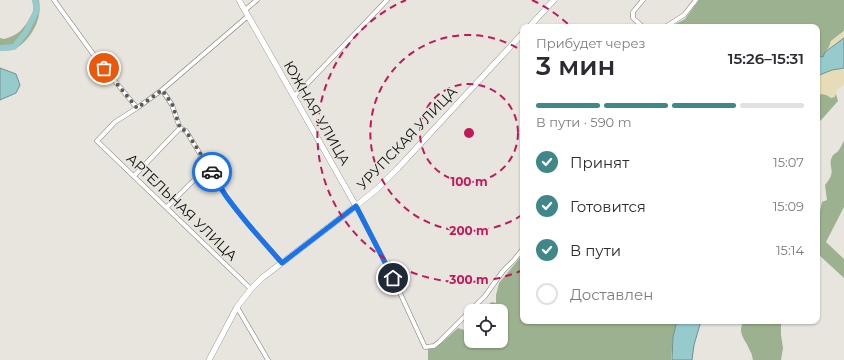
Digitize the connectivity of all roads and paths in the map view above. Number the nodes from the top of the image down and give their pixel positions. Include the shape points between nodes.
1 (54, 0) edge
2 (239, 0) edge
3 (257, 0) edge
4 (387, 0) edge
5 (554, 0) edge
6 (643, 0) edge
7 (696, 0) edge
8 (245, 10) junction
9 (248, 16) junction
10 (532, 24) edge
11 (640, 24) edge
12 (670, 24) edge
13 (520, 36) edge
14 (162, 90) junction
15 (294, 96) junction
16 (137, 108) junction
17 (180, 128) junction
18 (208, 166) junction
19 (134, 176) junction
20 (356, 206) junction
21 (167, 207) junction
22 (520, 253) edge
23 (282, 263) junction
24 (251, 289) junction
25 (237, 307) junction
26 (209, 360) edge
27 (268, 360) edge

1 - 16 street via 96,58
2 - 8 street, ЮЖНАЯ УЛИЦА
3 - 8 street
4 - 15 street
5 - 10 street
6 - 11 street via 633,12 633,18
7 - 12 street via 684,15
8 - 9 street, ЮЖНАЯ УЛИЦА
9 - 14 street
9 - 15 street, ЮЖНАЯ УЛИЦА
13 - 20 street, УРУПСКАЯ УЛИЦА via 398,168
14 - 16 street
14 - 17 street via 172,104
15 - 20 street, ЮЖНАЯ УЛИЦА
16 - 19 street, АРТЕЛЬНАЯ УЛИЦА via 115,122 97,141
17 - 18 street via 186,131
17 - 19 street
18 - 21 street
18 - 23 street via 226,196
19 - 21 street, АРТЕЛЬНАЯ УЛИЦА
20 - 22 street, ЮЖНАЯ УЛИЦА via 425,347 434,346 485,296
20 - 23 street, УРУПСКАЯ УЛИЦА
21 - 24 street, АРТЕЛЬНАЯ УЛИЦА
23 - 24 street, УРУПСКАЯ УЛИЦА
24 - 25 street, УРУПСКАЯ УЛИЦА
25 - 26 street, УРУПСКАЯ УЛИЦА
25 - 27 street

